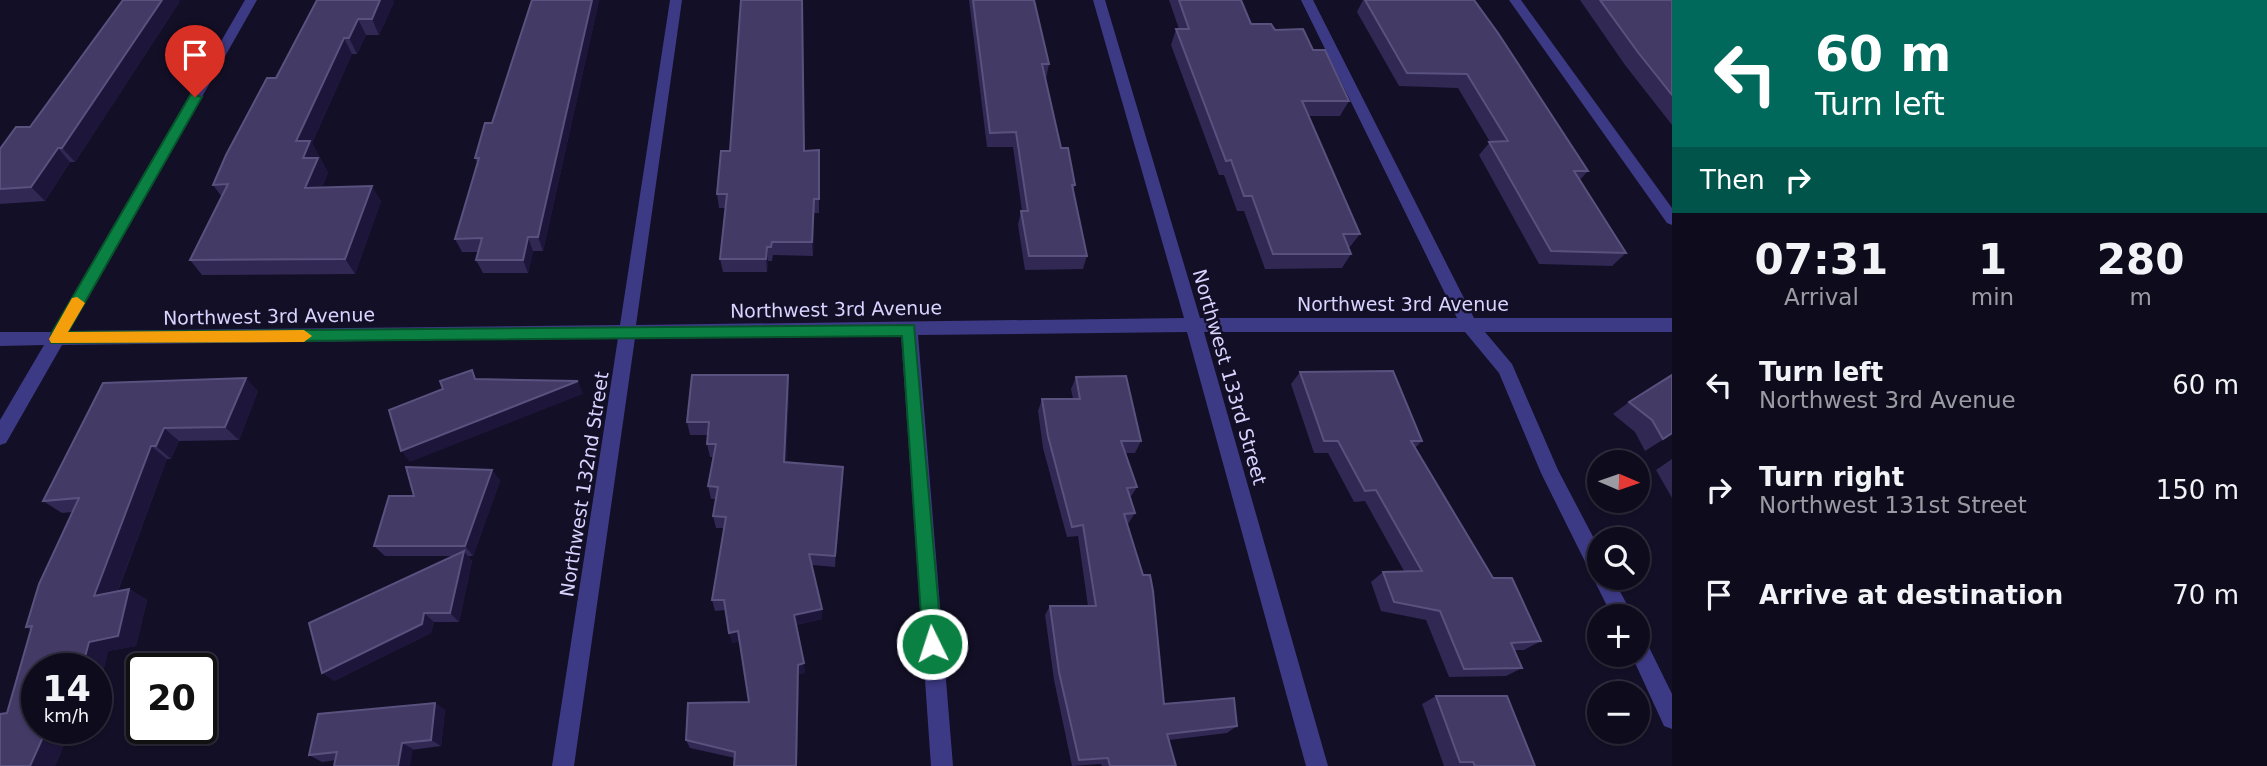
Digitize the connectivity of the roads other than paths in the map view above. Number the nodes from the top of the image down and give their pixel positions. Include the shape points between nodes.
1 (251, 0) edge
2 (676, 0) edge
3 (1099, 0) edge
4 (1307, 0) edge
5 (1515, 0) edge
6 (1672, 219) edge
7 (1194, 325) junction
8 (1469, 325) junction
9 (1672, 325) edge
10 (909, 329) junction
11 (628, 333) junction
12 (0, 339) edge
13 (57, 339) junction
14 (0, 437) edge
15 (1587, 546) edge
16 (1648, 667) edge
17 (1672, 718) edge
18 (563, 766) edge
19 (942, 766) edge
20 (1317, 766) edge

1 - 13 street
2 - 11 street, Northwest 132nd Street
3 - 7 street, Northwest 133rd Street
4 - 8 street
5 - 6 street
7 - 8 street, Northwest 3rd Avenue
7 - 10 street, Northwest 3rd Avenue
7 - 20 street, Northwest 133rd Street
8 - 9 street, Northwest 3rd Avenue
8 - 15 street via 1506,369 1549,473
10 - 11 street, Northwest 3rd Avenue
10 - 19 street
11 - 13 street, Northwest 3rd Avenue
11 - 18 street, Northwest 132nd Street
12 - 13 street, Northwest 3rd Avenue
13 - 14 street
16 - 17 street

